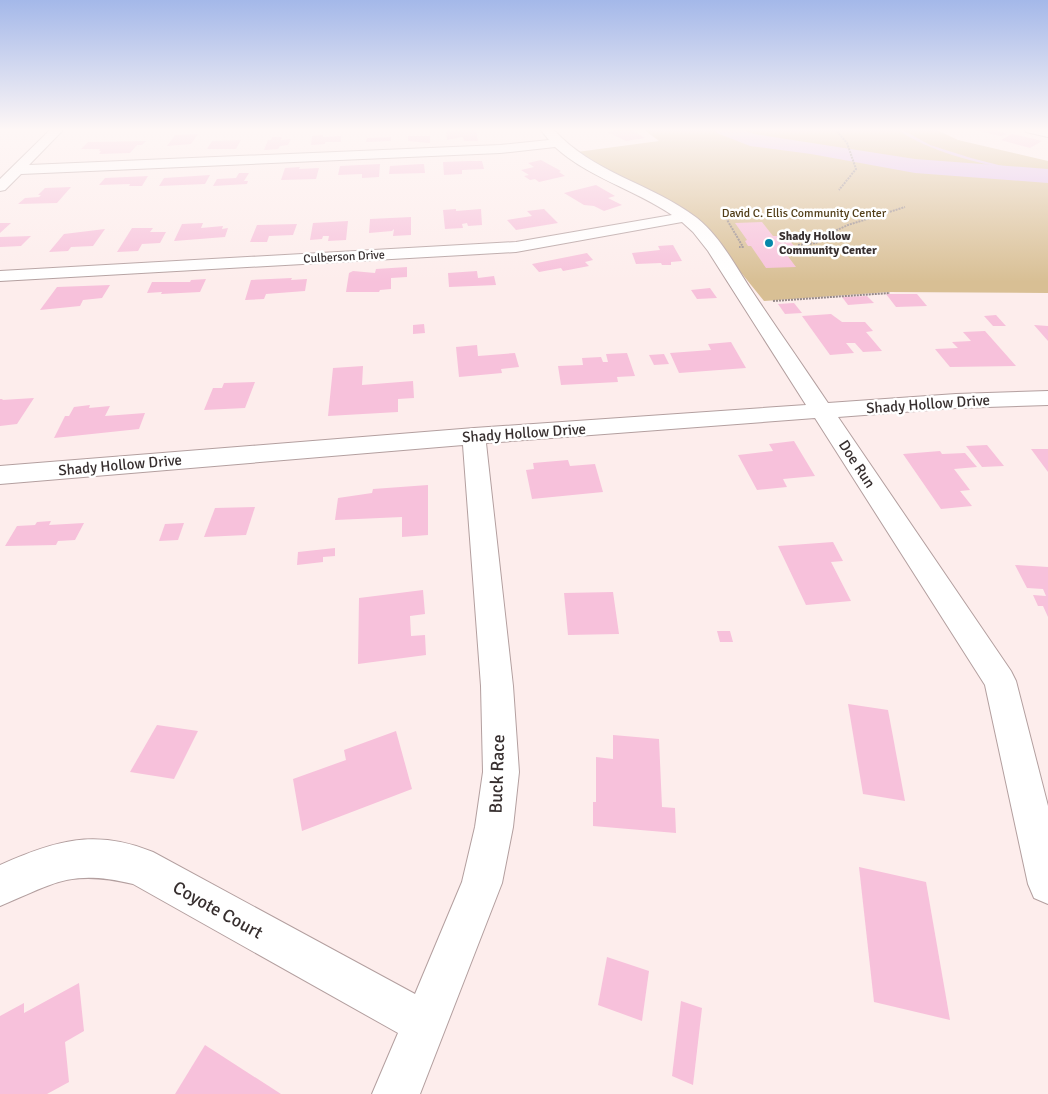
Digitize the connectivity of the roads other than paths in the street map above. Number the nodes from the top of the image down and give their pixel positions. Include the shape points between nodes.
1 (617, 180) edge
2 (685, 217) junction
3 (0, 276) edge
4 (1048, 398) edge
5 (821, 411) junction
6 (474, 436) junction
7 (0, 475) edge
8 (1048, 884) edge
9 (0, 886) edge
10 (426, 1024) junction
11 (396, 1094) edge

1 - 2 street, Doe Run
2 - 3 street, Culberson Drive via 516,247
2 - 5 street, Doe Run via 698,227
4 - 5 street, Shady Hollow Drive
5 - 6 street, Shady Hollow Drive
5 - 8 street, Doe Run via 1000,681
6 - 7 street, Shady Hollow Drive
6 - 10 street, Buck Race via 497,686 501,772 482,883
9 - 10 street, Coyote Court via 40,867 73,858 107,858 139,866
10 - 11 street, Buck Race

